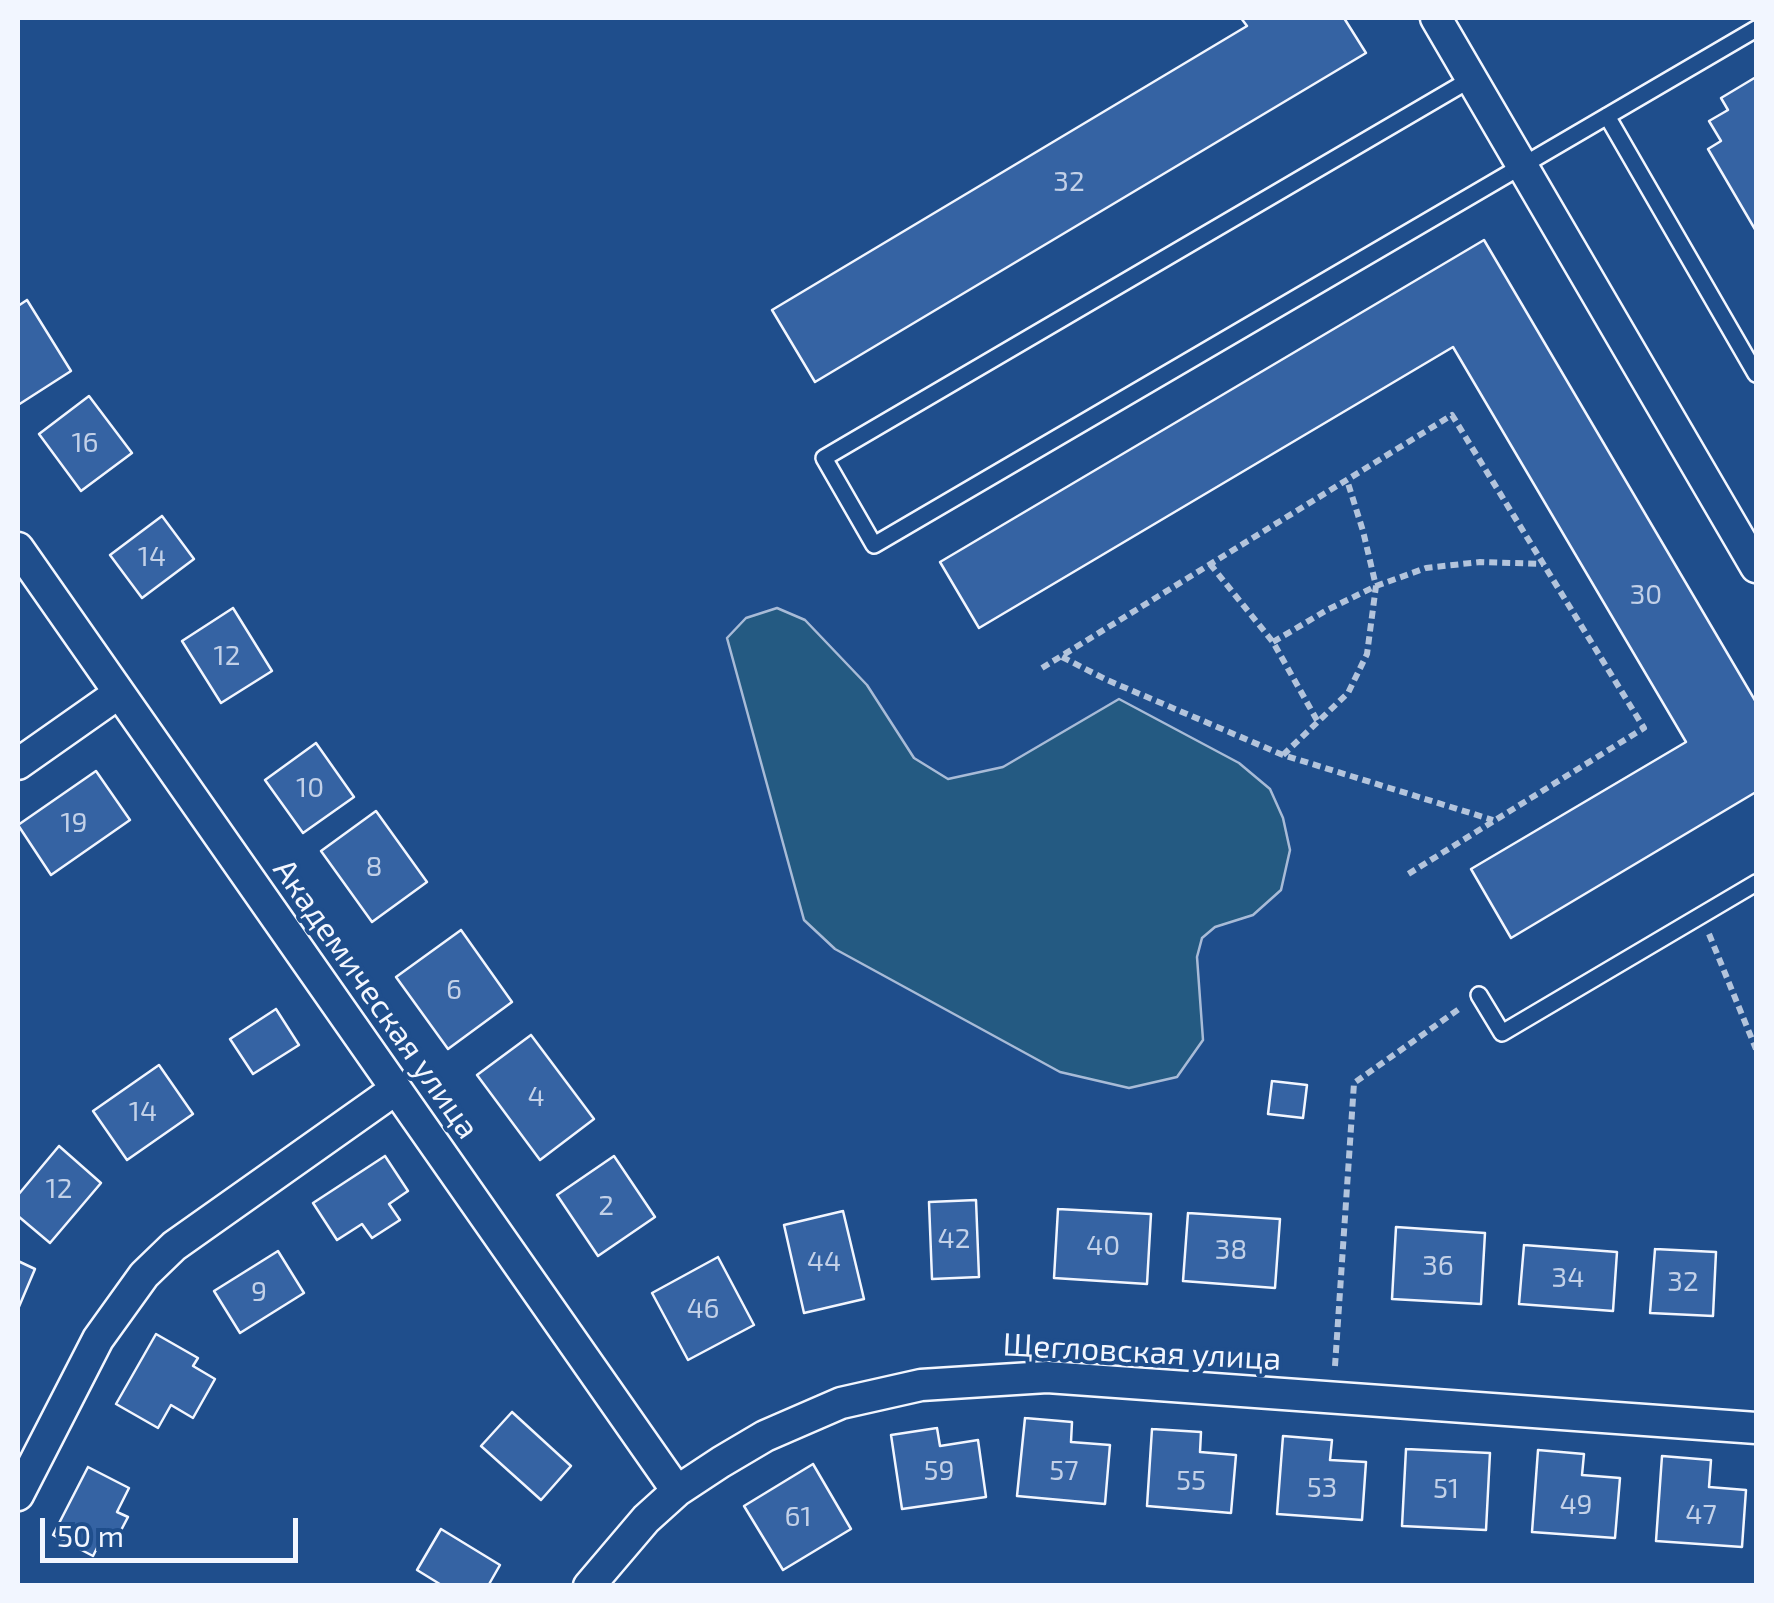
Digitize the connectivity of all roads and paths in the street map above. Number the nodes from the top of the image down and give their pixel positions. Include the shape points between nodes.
1 (1436, 18) edge
2 (1756, 29) edge
3 (1471, 79) junction
4 (1607, 116) junction
5 (1521, 166) junction
6 (1756, 374) edge
7 (1346, 480) junction
8 (18, 548) edge
9 (1210, 564) junction
10 (1543, 564) junction
11 (1756, 567) edge
12 (1376, 586) junction
13 (1273, 642) junction
14 (1061, 656) junction
15 (1042, 668) dead end
16 (120, 693) junction
17 (1318, 722) junction
18 (1283, 755) junction
19 (18, 764) edge
20 (1495, 820) junction
21 (1404, 876) dead end
22 (1756, 883) edge
23 (1701, 916) junction
24 (1479, 995) joint
25 (1756, 1048) edge
26 (396, 1089) junction
27 (1332, 1397) junction
28 (1756, 1428) edge
29 (677, 1491) junction
30 (18, 1495) edge
31 (588, 1586) edge

1 - 3 street
2 - 4 lane
3 - 5 street
3 - 5 lane via 824,458 874,545
4 - 5 lane
4 - 6 lane
5 - 11 street
7 - 9 path
7 - 10 path via 1452,415
7 - 12 path
8 - 16 street, Академическая улица
9 - 13 path
9 - 14 path
10 - 12 path via 1426,568
10 - 20 path via 1644,728
12 - 13 path
12 - 17 path via 1367,654 1348,692
13 - 17 path
14 - 15 path
14 - 18 path
16 - 19 street
16 - 26 street, Академическая улица
17 - 18 path
18 - 20 path
20 - 21 path
22 - 23 lane
23 - 24 lane via 1502,1033
23 - 25 path
24 - 27 path via 1354,1083
26 - 29 street, Академическая улица
26 - 30 street via 174,1246 144,1275 98,1339
27 - 28 street, Щегловская улица
27 - 29 street, Щегловская улица via 1047,1377 921,1385 841,1402 803,1418
29 - 31 street, Щегловская улица

